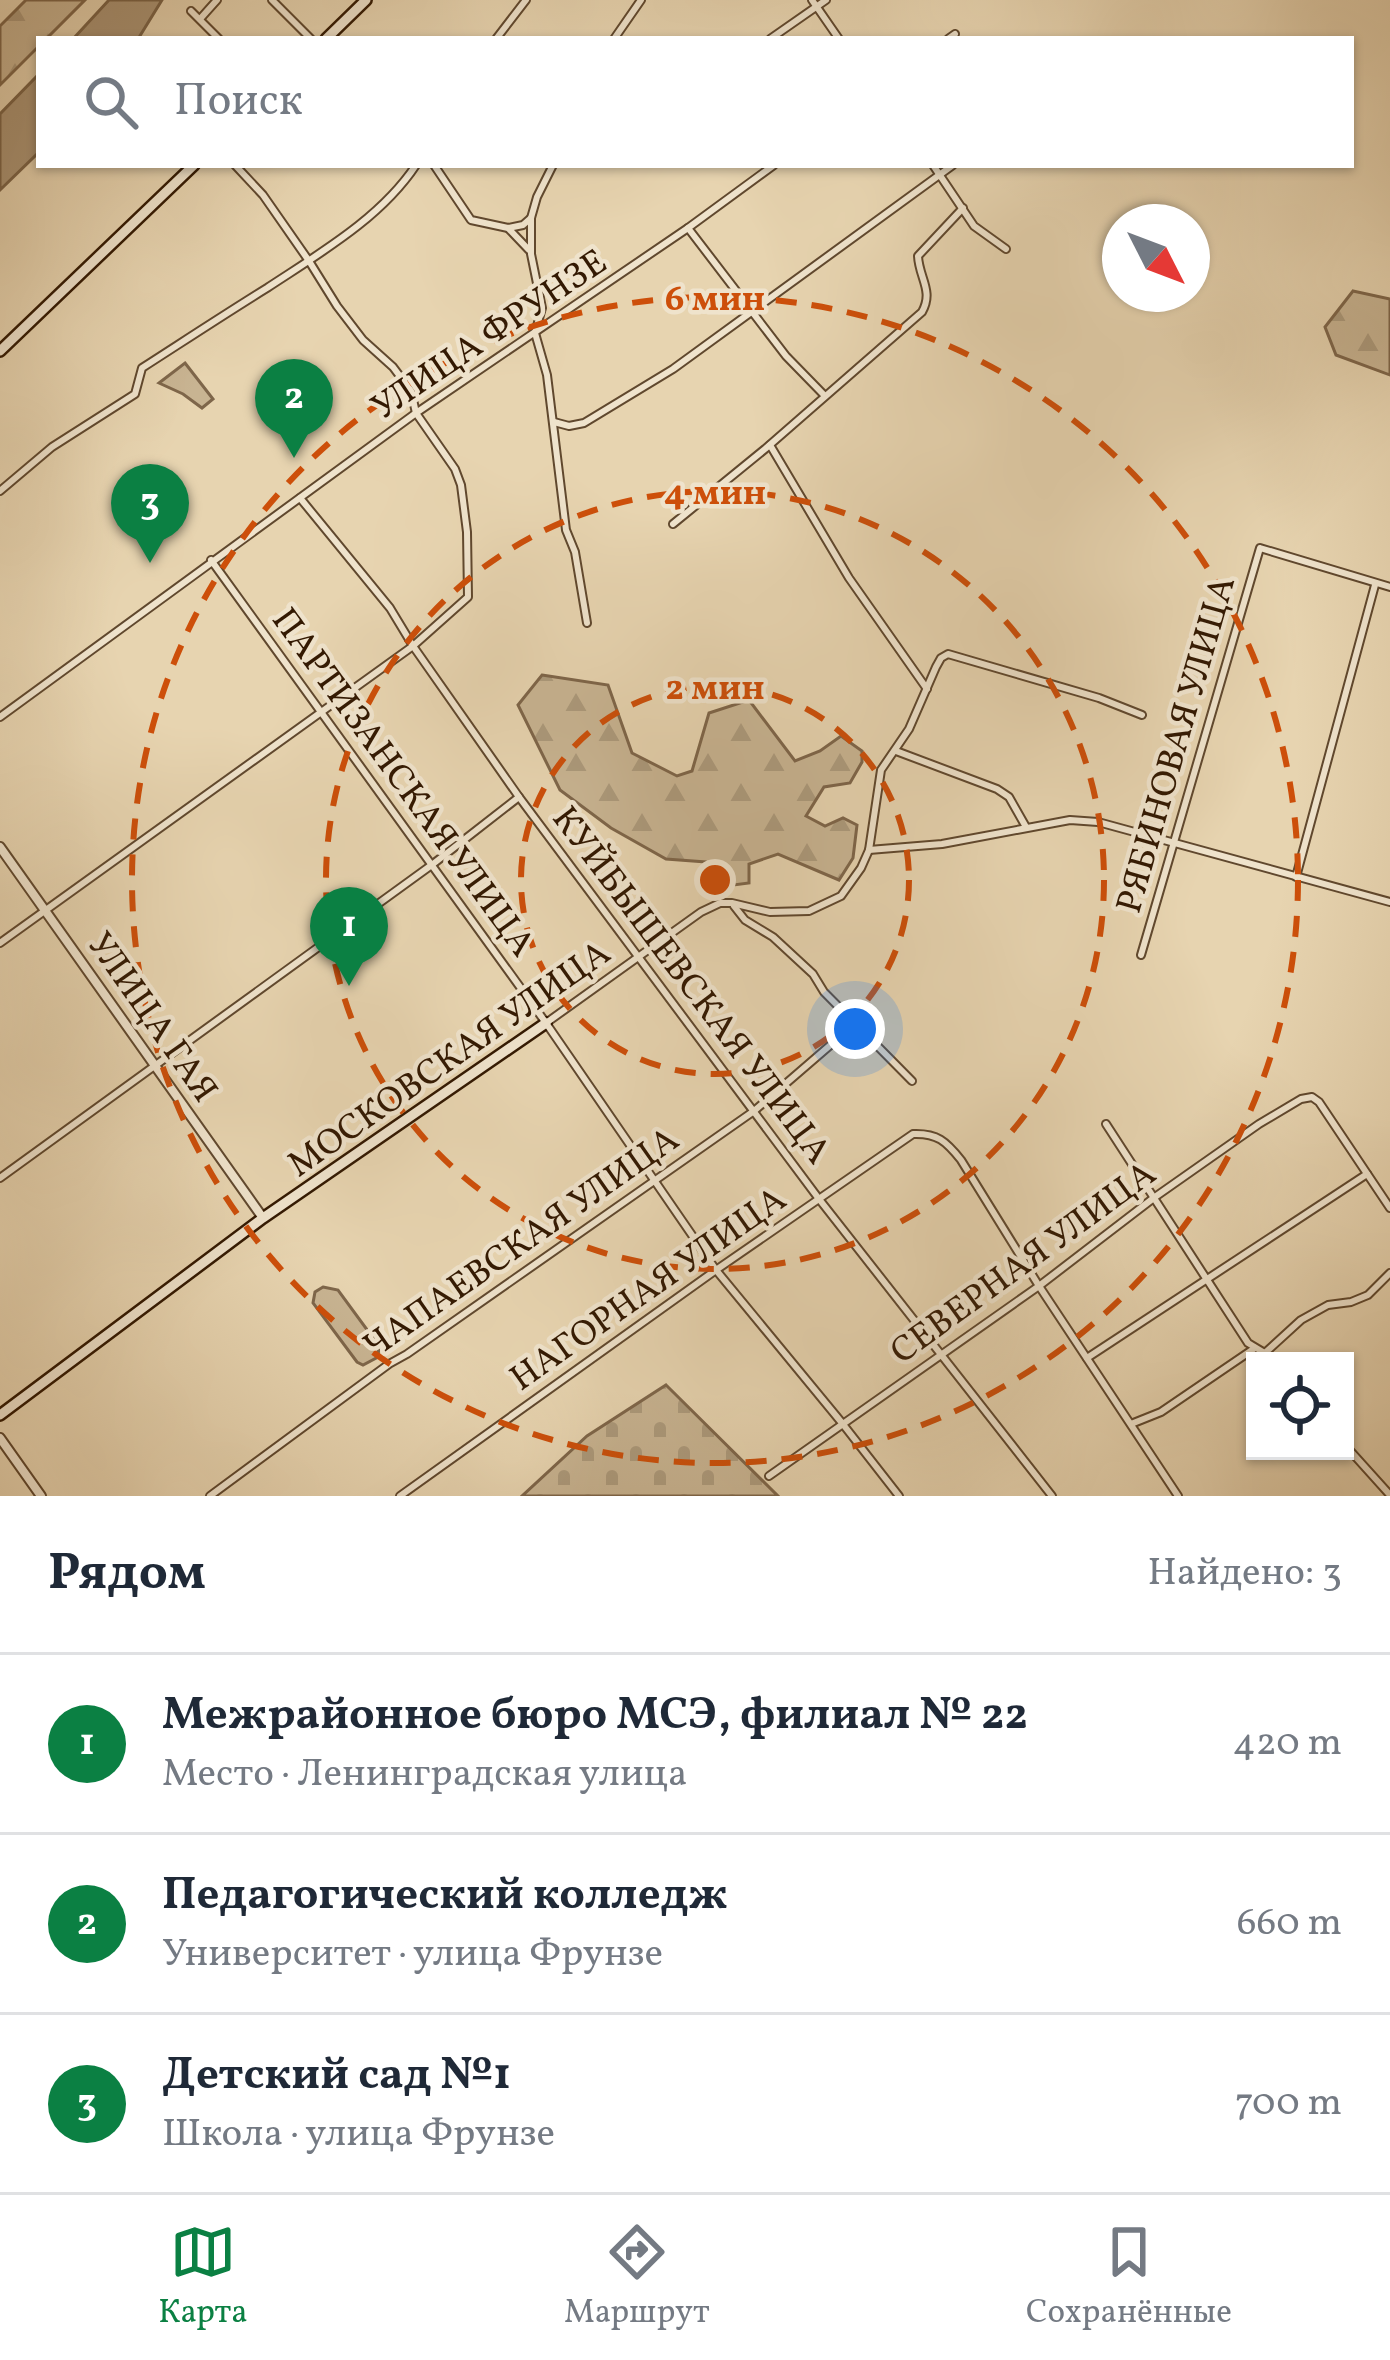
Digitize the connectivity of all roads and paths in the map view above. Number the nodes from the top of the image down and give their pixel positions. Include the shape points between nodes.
1 (217, 0) edge
2 (272, 0) edge
3 (366, 0) edge
4 (526, 0) edge
5 (641, 0) edge
6 (826, 0) edge
7 (814, 3) edge
8 (191, 11) dead end
9 (200, 20) junction
10 (216, 36) edge
11 (308, 36) edge
12 (330, 36) edge
13 (498, 36) edge
14 (616, 36) edge
15 (774, 36) edge
16 (837, 36) edge
17 (191, 168) edge
18 (238, 168) edge
19 (414, 168) edge
20 (436, 168) edge
21 (552, 168) edge
22 (771, 168) edge
23 (935, 168) edge
24 (949, 168) edge
25 (940, 174) junction
26 (963, 208) junction
27 (531, 218) junction
28 (508, 228) junction
29 (688, 228) junction
30 (1006, 249) dead end
31 (531, 254) junction
32 (309, 260) junction
33 (750, 312) junction
34 (535, 333) junction
35 (0, 351) edge
36 (825, 396) junction
37 (416, 413) junction
38 (554, 422) junction
39 (770, 445) junction
40 (0, 491) edge
41 (300, 498) junction
42 (674, 524) dead end
43 (212, 560) junction
44 (1375, 584) junction
45 (1390, 586) edge
46 (587, 623) dead end
47 (413, 646) junction
48 (928, 690) junction
49 (321, 711) junction
50 (1142, 715) dead end
51 (0, 716) edge
52 (896, 751) junction
53 (519, 796) junction
54 (1025, 827) junction
55 (1174, 843) junction
56 (0, 847) edge
57 (869, 850) junction
58 (434, 864) junction
59 (1296, 877) junction
60 (1390, 902) edge
61 (732, 903) junction
62 (46, 909) junction
63 (0, 943) edge
64 (1141, 955) dead end
65 (640, 958) junction
66 (546, 1022) junction
67 (856, 1023) junction
68 (155, 1064) junction
69 (912, 1081) dead end
70 (754, 1111) junction
71 (1106, 1124) dead end
72 (1367, 1174) junction
73 (0, 1178) edge
74 (654, 1181) junction
75 (1155, 1197) junction
76 (819, 1198) junction
77 (1390, 1208) edge
78 (263, 1218) junction
79 (716, 1270) junction
80 (1390, 1273) edge
81 (1208, 1279) junction
82 (1039, 1286) junction
83 (1255, 1348) junction
84 (1266, 1352) joint
85 (942, 1356) junction
86 (1087, 1358) junction
87 (0, 1415) edge
88 (842, 1423) junction
89 (1130, 1424) junction
90 (0, 1438) edge
91 (1354, 1455) edge
92 (769, 1477) dead end
93 (216, 1494) edge
94 (1390, 1495) edge
95 (41, 1496) edge
96 (400, 1496) edge
97 (898, 1496) edge
98 (1052, 1496) edge
99 (1178, 1496) edge

1 - 9 street
2 - 11 street
3 - 12 main road
4 - 13 street
5 - 14 street
6 - 7 street
7 - 15 street
7 - 16 street
8 - 9 street
9 - 10 street
17 - 35 main road
18 - 32 street
19 - 32 street via 372,214
20 - 28 street via 472,220
21 - 27 street
22 - 29 street, УЛИЦА ФРУНЗЕ
23 - 25 street
24 - 25 street
25 - 26 street
25 - 33 street
26 - 30 street
26 - 36 street via 919,256 928,290 922,312
27 - 28 street
27 - 31 street
28 - 31 street
29 - 33 street
29 - 34 street, УЛИЦА ФРУНЗЕ
31 - 34 street via 542,308
32 - 37 street via 363,340 411,391
32 - 40 street via 142,368 135,394
33 - 36 street
33 - 38 street via 584,423
34 - 37 street, УЛИЦА ФРУНЗЕ
34 - 38 street
36 - 39 street
37 - 41 street, УЛИЦА ФРУНЗЕ
37 - 47 street via 460,485 468,598
38 - 46 street
39 - 42 street
39 - 48 street
41 - 43 street, УЛИЦА ФРУНЗЕ
41 - 47 street, КУЙБЫШЕВСКАЯ УЛИЦА
43 - 49 street, ПАРТИЗАНСКАЯ УЛИЦА
43 - 51 street, УЛИЦА ФРУНЗЕ
44 - 45 street
44 - 55 street, РЯБИНОВАЯ УЛИЦА via 1260,548
44 - 59 street
47 - 49 street
47 - 53 street, КУЙБЫШЕВСКАЯ УЛИЦА
48 - 50 street via 948,654
48 - 52 street
49 - 58 street, ПАРТИЗАНСКАЯ УЛИЦА
49 - 62 street
52 - 54 street via 997,789
52 - 57 street via 881,770
53 - 58 street
53 - 65 street, КУЙБЫШЕВСКАЯ УЛИЦА
54 - 55 street via 1098,822
54 - 57 street
55 - 59 street
55 - 64 street, РЯБИНОВАЯ УЛИЦА
56 - 62 street, УЛИЦА ГАЯ
57 - 61 street via 841,896 809,910
58 - 66 street, ПАРТИЗАНСКАЯ УЛИЦА
58 - 68 street
59 - 60 street
61 - 65 street, МОСКОВСКАЯ УЛИЦА via 701,912
61 - 67 street
62 - 63 street
62 - 68 street, УЛИЦА ГАЯ
65 - 66 street, МОСКОВСКАЯ УЛИЦА
65 - 70 street, КУЙБЫШЕВСКАЯ УЛИЦА
66 - 74 street, ПАРТИЗАНСКАЯ УЛИЦА
66 - 78 main road, МОСКОВСКАЯ УЛИЦА
67 - 69 street
67 - 70 street, ЧАПАЕВСКАЯ УЛИЦА
68 - 73 street
68 - 78 street, УЛИЦА ГАЯ
70 - 74 street, ЧАПАЕВСКАЯ УЛИЦА
70 - 76 street, КУЙБЫШЕВСКАЯ УЛИЦА
71 - 75 street
72 - 75 street, СЕВЕРНАЯ УЛИЦА via 1312,1096
72 - 77 street
72 - 81 street
74 - 79 street, ПАРТИЗАНСКАЯ УЛИЦА
74 - 93 street, ЧАПАЕВСКАЯ УЛИЦА
75 - 81 street
75 - 82 street, СЕВЕРНАЯ УЛИЦА
76 - 79 street, НАГОРНАЯ УЛИЦА
76 - 82 street, НАГОРНАЯ УЛИЦА via 913,1134 931,1133 961,1160
76 - 85 street, КУЙБЫШЕВСКАЯ УЛИЦА
78 - 87 main road, МОСКОВСКАЯ УЛИЦА
79 - 88 street, ПАРТИЗАНСКАЯ УЛИЦА
79 - 96 street, НАГОРНАЯ УЛИЦА
80 - 84 street via 1368,1295 1301,1320
81 - 83 street
81 - 86 street
82 - 85 street, СЕВЕРНАЯ УЛИЦА
82 - 86 street
83 - 84 street
83 - 89 street
85 - 88 street, СЕВЕРНАЯ УЛИЦА
85 - 98 street, КУЙБЫШЕВСКАЯ УЛИЦА
86 - 89 street
88 - 92 street, СЕВЕРНАЯ УЛИЦА
88 - 97 street, ПАРТИЗАНСКАЯ УЛИЦА
89 - 99 street
90 - 95 street
91 - 94 street

